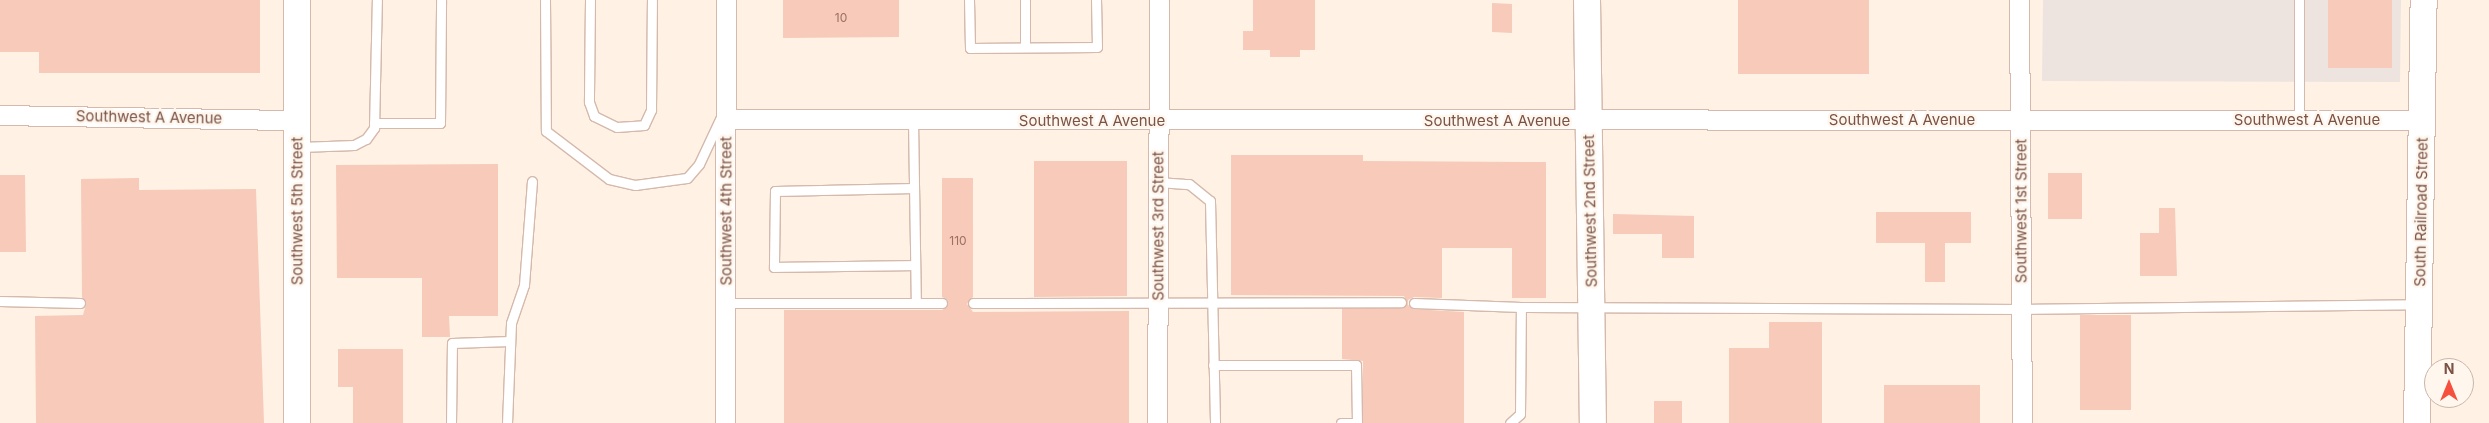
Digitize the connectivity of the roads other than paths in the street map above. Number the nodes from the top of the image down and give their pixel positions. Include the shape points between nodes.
1 (297, 0) edge
2 (377, 0) edge
3 (441, 0) edge
4 (545, 0) edge
5 (590, 0) edge
6 (652, 0) edge
7 (726, 0) edge
8 (969, 0) edge
9 (1026, 0) edge
10 (1096, 0) edge
11 (1159, 0) edge
12 (1587, 0) edge
13 (2019, 0) edge
14 (2299, 0) edge
15 (2424, 0) edge
16 (1025, 47) junction
17 (726, 113) junction
18 (0, 115) edge
19 (298, 120) junction
20 (913, 120) junction
21 (2020, 120) junction
22 (2299, 120) junction
23 (2422, 120) junction
24 (1158, 121) junction
25 (1588, 121) junction
26 (374, 123) junction
27 (298, 147) junction
28 (532, 181) dead end
29 (1158, 182) junction
30 (914, 188) junction
31 (915, 265) junction
32 (0, 301) edge
33 (1212, 302) junction
34 (1401, 302) dead end
35 (80, 303) dead end
36 (916, 303) junction
37 (942, 303) dead end
38 (1158, 303) junction
39 (1414, 303) dead end
40 (725, 304) junction
41 (973, 304) dead end
42 (2419, 304) junction
43 (1521, 307) junction
44 (1593, 307) junction
45 (2021, 309) junction
46 (510, 341) junction
47 (1213, 365) junction
48 (297, 423) edge
49 (451, 423) edge
50 (507, 423) edge
51 (725, 423) edge
52 (1157, 423) edge
53 (1215, 423) edge
54 (1341, 423) edge
55 (1357, 423) edge
56 (1510, 423) edge
57 (1593, 423) edge
58 (2022, 423) edge
59 (2417, 423) edge

1 - 19 street, Southwest 5th Street
2 - 26 lane
3 - 26 lane via 440,123
4 - 17 lane via 546,131 609,178 635,185 687,178 700,164
5 - 6 lane via 589,102 594,116 617,127 644,125 651,110
7 - 17 street, Southwest 4th Street
8 - 16 lane via 970,48
9 - 16 lane
10 - 16 lane via 1097,47
11 - 24 street, Southwest 3rd Street
12 - 25 street, Southwest 2nd Street
13 - 21 street, Southwest 1st Street
14 - 22 lane
15 - 23 street, South Railroad Street
17 - 20 street, Southwest A Avenue
17 - 40 street, Southwest 4th Street
18 - 19 street, Southwest A Avenue
19 - 27 street, Southwest 5th Street
20 - 24 street, Southwest A Avenue
20 - 30 lane
21 - 22 street, Southwest A Avenue
21 - 25 street, Southwest A Avenue
21 - 45 street, Southwest 1st Street
22 - 23 street, Southwest A Avenue
23 - 42 street, South Railroad Street
24 - 25 street, Southwest A Avenue
24 - 29 street, Southwest 3rd Street
25 - 44 street, Southwest 2nd Street
26 - 27 lane via 366,139 354,145
27 - 48 street, Southwest 5th Street
28 - 46 lane via 524,285 511,323
29 - 33 lane via 1190,184 1210,201
29 - 38 street, Southwest 3rd Street
30 - 31 lane
30 - 31 lane via 775,191 774,267
31 - 36 lane
32 - 35 lane
33 - 34 lane
33 - 38 lane
33 - 47 lane
36 - 37 lane
36 - 40 lane
38 - 41 lane
38 - 52 street, Southwest 3rd Street
39 - 43 lane
40 - 51 street, Southwest 4th Street
42 - 45 lane
42 - 59 street, South Railroad Street
43 - 44 lane
43 - 56 lane via 1520,414
44 - 45 lane
44 - 57 street, Southwest 2nd Street
45 - 58 street, Southwest 1st Street
46 - 49 lane via 452,342
46 - 50 lane
47 - 53 lane
47 - 55 lane via 1356,365
54 - 55 lane

